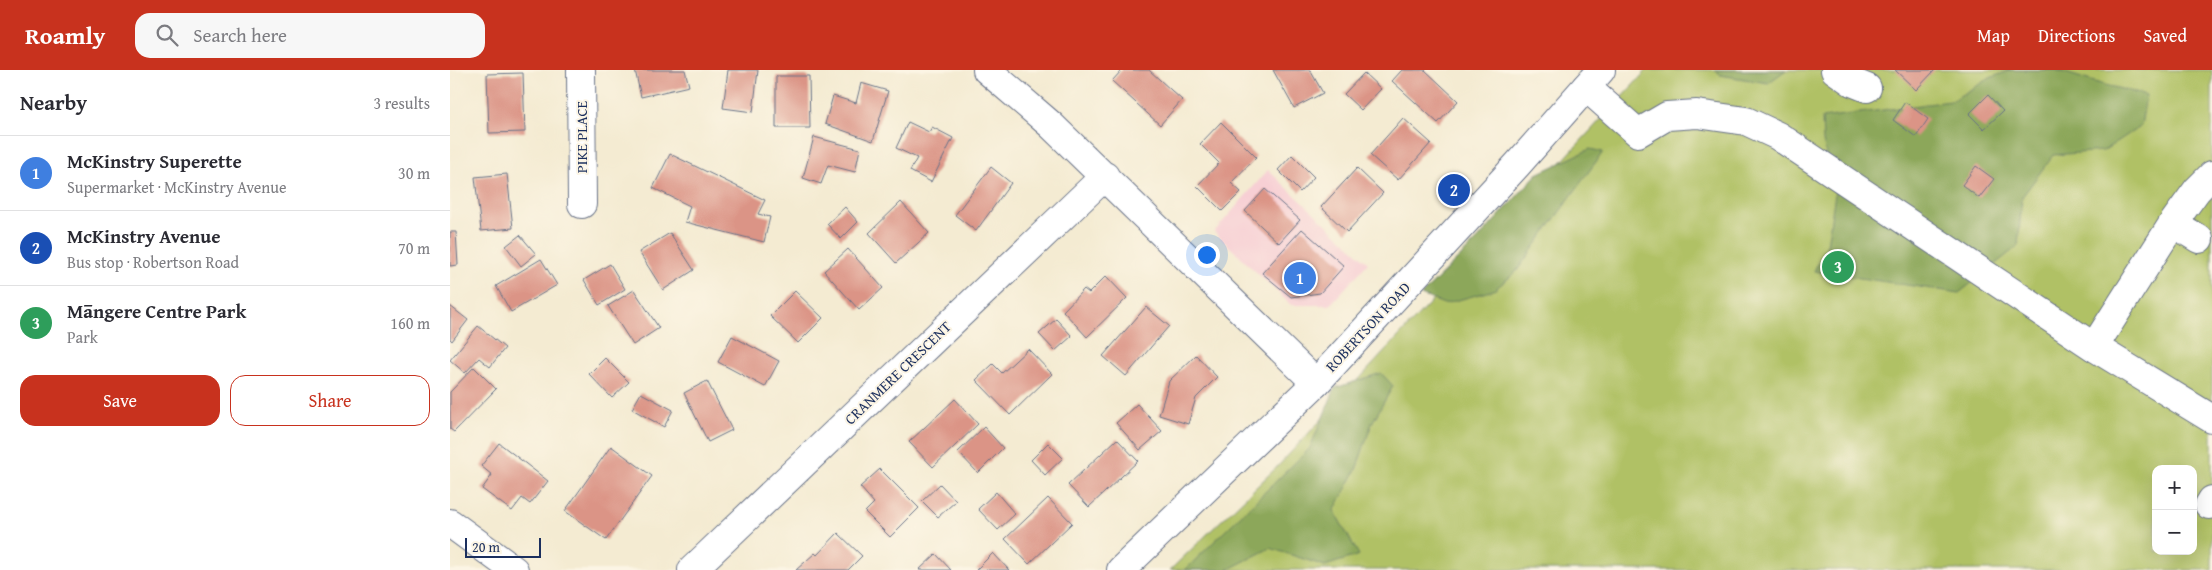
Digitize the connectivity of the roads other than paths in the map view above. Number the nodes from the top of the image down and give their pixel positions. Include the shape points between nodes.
1 (581, 70) edge
2 (987, 70) edge
3 (1835, 70) edge
4 (1593, 79) edge
5 (1867, 88) dead end
6 (2212, 175) edge
7 (1104, 176) junction
8 (582, 204) dead end
9 (2173, 223) junction
10 (2199, 239) dead end
11 (2094, 347) junction
12 (1316, 383) junction
13 (2212, 420) edge
14 (450, 523) edge
15 (514, 570) edge
16 (692, 570) edge
17 (1121, 570) edge

1 - 8 street, PIKE PLACE
2 - 7 street
3 - 5 street
4 - 11 street via 1638,133 1667,116 1698,114 1746,121 1778,136
4 - 12 street, ROBERTSON ROAD
6 - 9 street via 2196,190
7 - 12 street
7 - 16 street, CRANMERE CRESCENT
9 - 10 street
9 - 11 street
11 - 13 street
12 - 17 street, ROBERTSON ROAD
14 - 15 street

